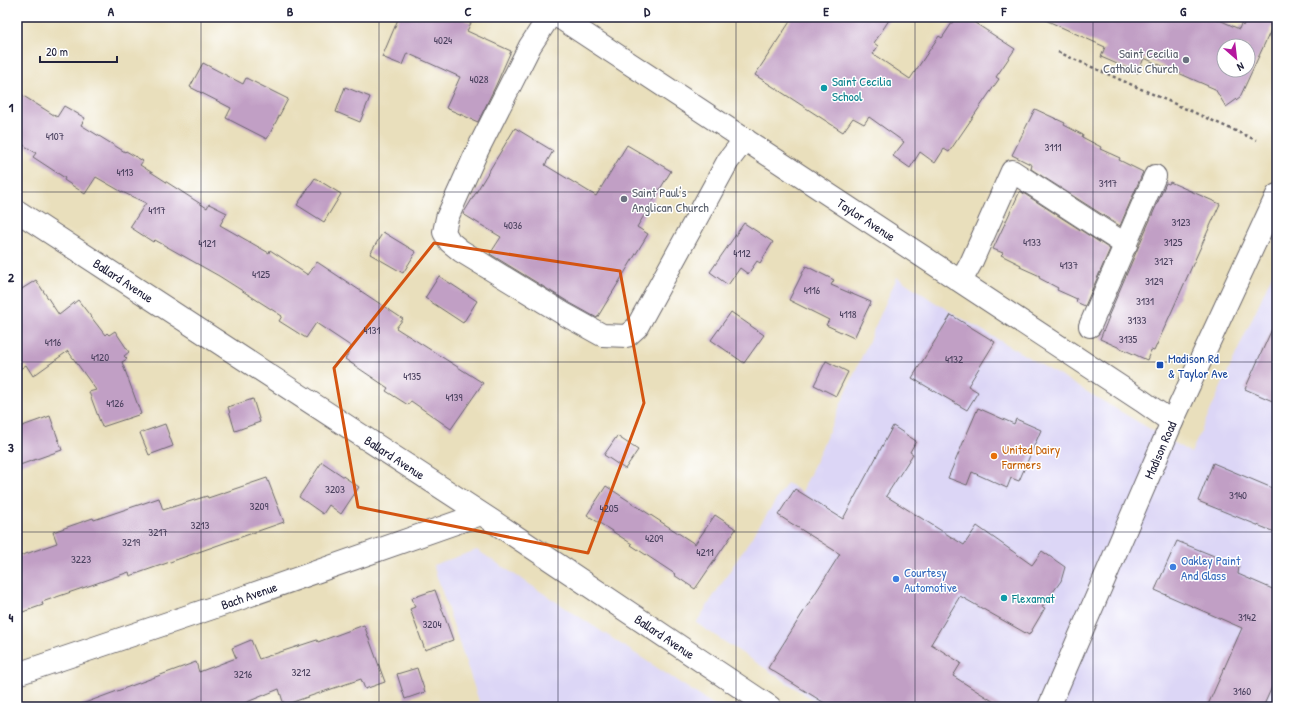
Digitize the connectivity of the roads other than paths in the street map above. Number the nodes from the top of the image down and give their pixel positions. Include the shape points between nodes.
1 (549, 17) edge
2 (559, 17) edge
3 (745, 139) junction
4 (1155, 176) dead end
5 (1277, 195) edge
6 (17, 211) edge
7 (1271, 225) edge
8 (1126, 245) junction
9 (961, 281) junction
10 (1090, 326) dead end
11 (1172, 422) junction
12 (481, 514) junction
13 (17, 674) edge
14 (770, 707) edge
15 (1048, 707) edge

1 - 3 street via 530,46 478,148 447,218 444,232 450,242 461,251 602,335 627,336 637,327 728,161
2 - 3 street, Taylor Avenue
3 - 9 street, Taylor Avenue
4 - 8 street
5 - 7 street, Madison Road
6 - 12 street, Ballard Avenue
7 - 11 street, Madison Road
8 - 9 street via 1012,171
8 - 10 street
9 - 11 street, Taylor Avenue
11 - 15 street, Madison Road
12 - 13 street, Bach Avenue
12 - 14 street, Ballard Avenue

